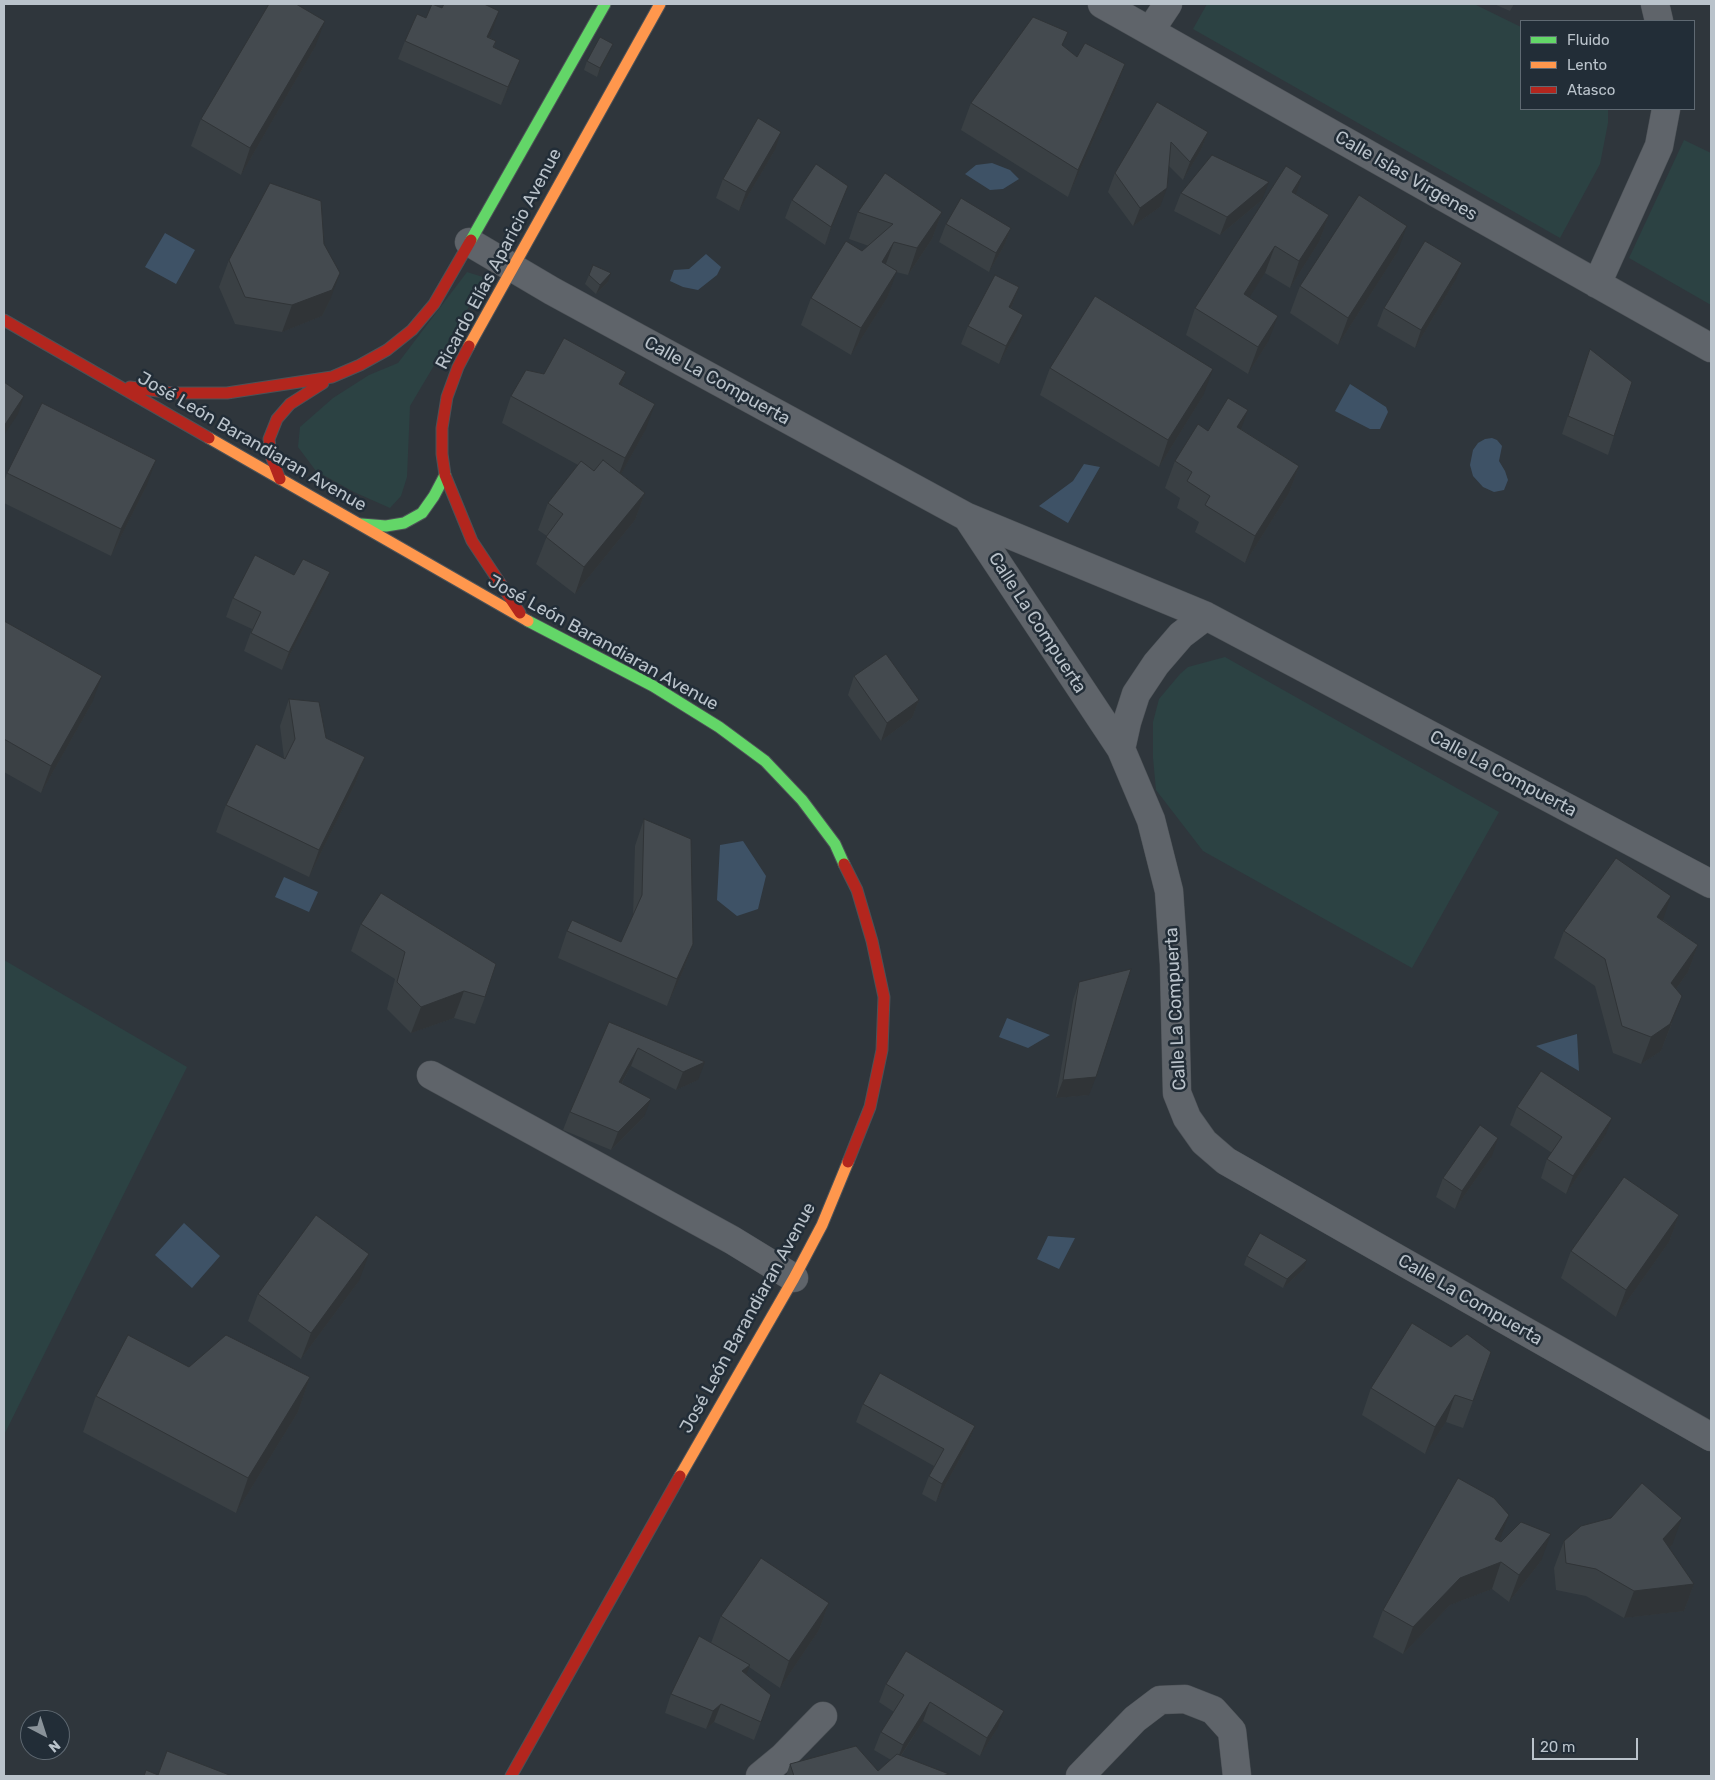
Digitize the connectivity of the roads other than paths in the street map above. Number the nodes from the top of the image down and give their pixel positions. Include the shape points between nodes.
1 (605, 4) edge
2 (660, 4) edge
3 (1102, 4) edge
4 (1168, 4) edge
5 (1655, 4) edge
6 (1659, 20) edge
7 (1150, 32) junction
8 (1666, 110) edge
9 (469, 242) junction
10 (511, 267) junction
11 (1597, 284) junction
12 (4, 320) edge
13 (1711, 348) edge
14 (332, 377) junction
15 (117, 386) junction
16 (445, 475) junction
17 (280, 479) junction
18 (967, 517) junction
19 (359, 524) junction
20 (1206, 616) junction
21 (525, 620) junction
22 (1120, 750) junction
23 (1711, 884) edge
24 (431, 1075) dead end
25 (794, 1278) junction
26 (1711, 1437) edge
27 (823, 1716) dead end
28 (511, 1776) edge
29 (760, 1776) edge
30 (1080, 1776) edge
31 (1237, 1776) edge

1 - 9 street, Ricardo Elías Aparicio Avenue
2 - 10 street, Ricardo Elías Aparicio Avenue
3 - 7 street, Calle Islas Virgenes
4 - 7 street
5 - 6 street
7 - 11 street, Calle Islas Virgenes
8 - 11 street via 1659,146
9 - 10 street, Calle La Compuerta
9 - 14 street, Ricardo Elías Aparicio Avenue via 434,304 412,330 388,350
10 - 16 street, Ricardo Elías Aparicio Avenue via 458,367 447,397 442,428
10 - 18 street, Calle La Compuerta
11 - 13 street, Calle Islas Virgenes
12 - 15 street, José León Barandiaran Avenue
14 - 15 street, Ricardo Elías Aparicio Avenue via 227,393 172,393
14 - 17 street via 290,404 277,420 270,439 271,456
15 - 17 street, José León Barandiaran Avenue
16 - 19 street via 422,513 410,520 386,526
16 - 21 street, Ricardo Elías Aparicio Avenue via 472,541
17 - 19 street, José León Barandiaran Avenue
18 - 20 street, Calle La Compuerta
18 - 22 street, Calle La Compuerta
19 - 21 street, José León Barandiaran Avenue
20 - 22 street via 1181,635 1136,694
20 - 23 street, Calle La Compuerta
21 - 25 street, José León Barandiaran Avenue via 653,686 720,727 765,761 802,800 835,844 858,890 884,997 882,1050 867,1115 822,1225
22 - 26 street, Calle La Compuerta via 1151,820 1170,891 1177,1094 1187,1118 1204,1142 1226,1161
24 - 25 street via 732,1240
25 - 28 street, José León Barandiaran Avenue
27 - 29 street
30 - 31 street via 1135,1720 1160,1700 1185,1700 1213,1710 1232,1731

